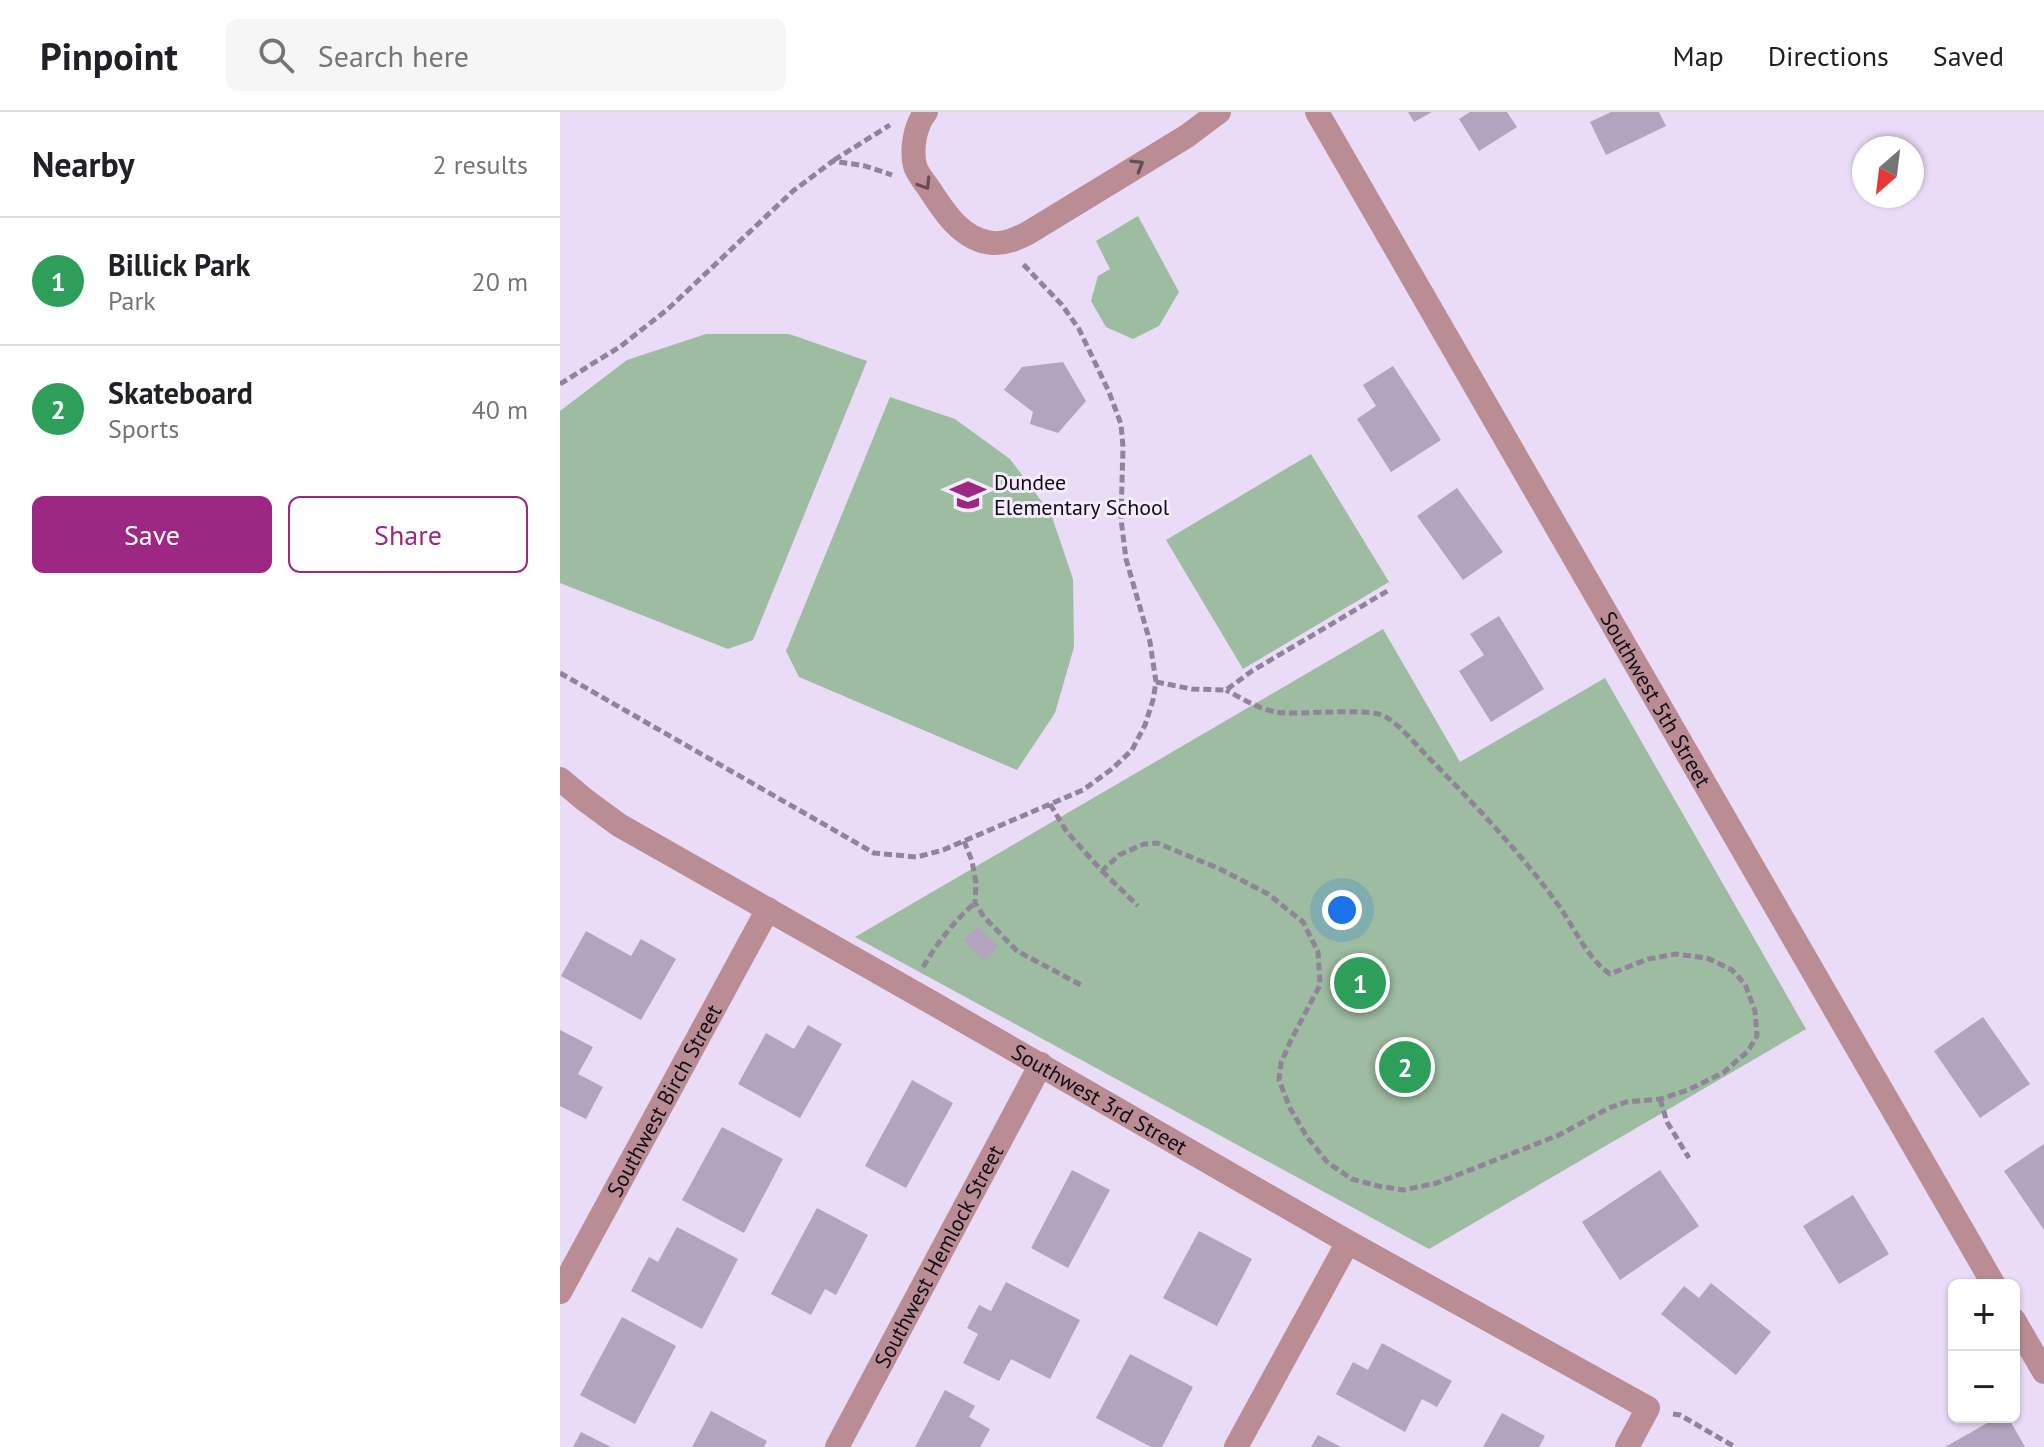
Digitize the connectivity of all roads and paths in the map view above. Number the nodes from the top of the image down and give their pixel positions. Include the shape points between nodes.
1 (1219, 112) edge
2 (1317, 112) edge
3 (924, 115) edge
4 (833, 161) junction
5 (916, 169) junction
6 (1008, 242) junction
7 (560, 384) edge
8 (1389, 590) dead end
9 (560, 673) edge
10 (1156, 682) junction
11 (1226, 690) junction
12 (560, 779) edge
13 (1050, 804) junction
14 (964, 841) junction
15 (1102, 871) junction
16 (975, 903) junction
17 (1138, 906) dead end
18 (768, 909) junction
19 (1081, 985) dead end
20 (909, 989) junction
21 (1041, 1064) junction
22 (1660, 1099) junction
23 (1689, 1158) dead end
24 (1348, 1242) junction
25 (1991, 1279) edge
26 (560, 1292) edge
27 (2020, 1330) edge
28 (2044, 1372) edge
29 (1648, 1408) junction
30 (837, 1447) edge
31 (1236, 1447) edge
32 (1627, 1447) edge
33 (1735, 1447) edge

6 -> 1 street
2 - 25 street, Southwest 5th Street
3 - 4 path via 897,121
3 - 5 street via 913,149
4 - 5 path via 892,175
4 - 7 path via 793,191 668,309
5 -> 6 street via 945,215 970,236
6 - 10 path via 1079,329 1121,424 1126,559
8 - 11 path
9 - 14 path via 874,853 917,857
10 - 11 path
10 - 13 path via 1132,750 1083,790
11 - 22 path via 1274,712 1384,715 1510,844 1560,907 1587,952 1610,974 1676,954 1707,958 1732,970 1745,984 1757,1036 1723,1073
12 - 18 street, Southwest 3rd Street via 619,825
13 - 14 path
13 - 15 path
14 - 16 path via 976,883
15 - 17 path
15 - 22 path via 1119,855 1157,843 1268,894 1303,922 1318,952 1320,985 1286,1051 1279,1080 1307,1137 1328,1163 1352,1179 1403,1190 1437,1183 1559,1135 1609,1108
16 - 19 path via 1017,951
16 - 20 path via 957,918
18 - 20 street, Southwest 3rd Street
18 - 26 street, Southwest Birch Street
20 - 21 street, Southwest 3rd Street
21 - 24 street, Southwest 3rd Street
21 - 30 street, Southwest Hemlock Street
22 - 23 path
24 - 29 street, Southwest 3rd Street
24 - 31 street
27 - 28 street
29 - 32 street
29 - 33 path via 1680,1415

